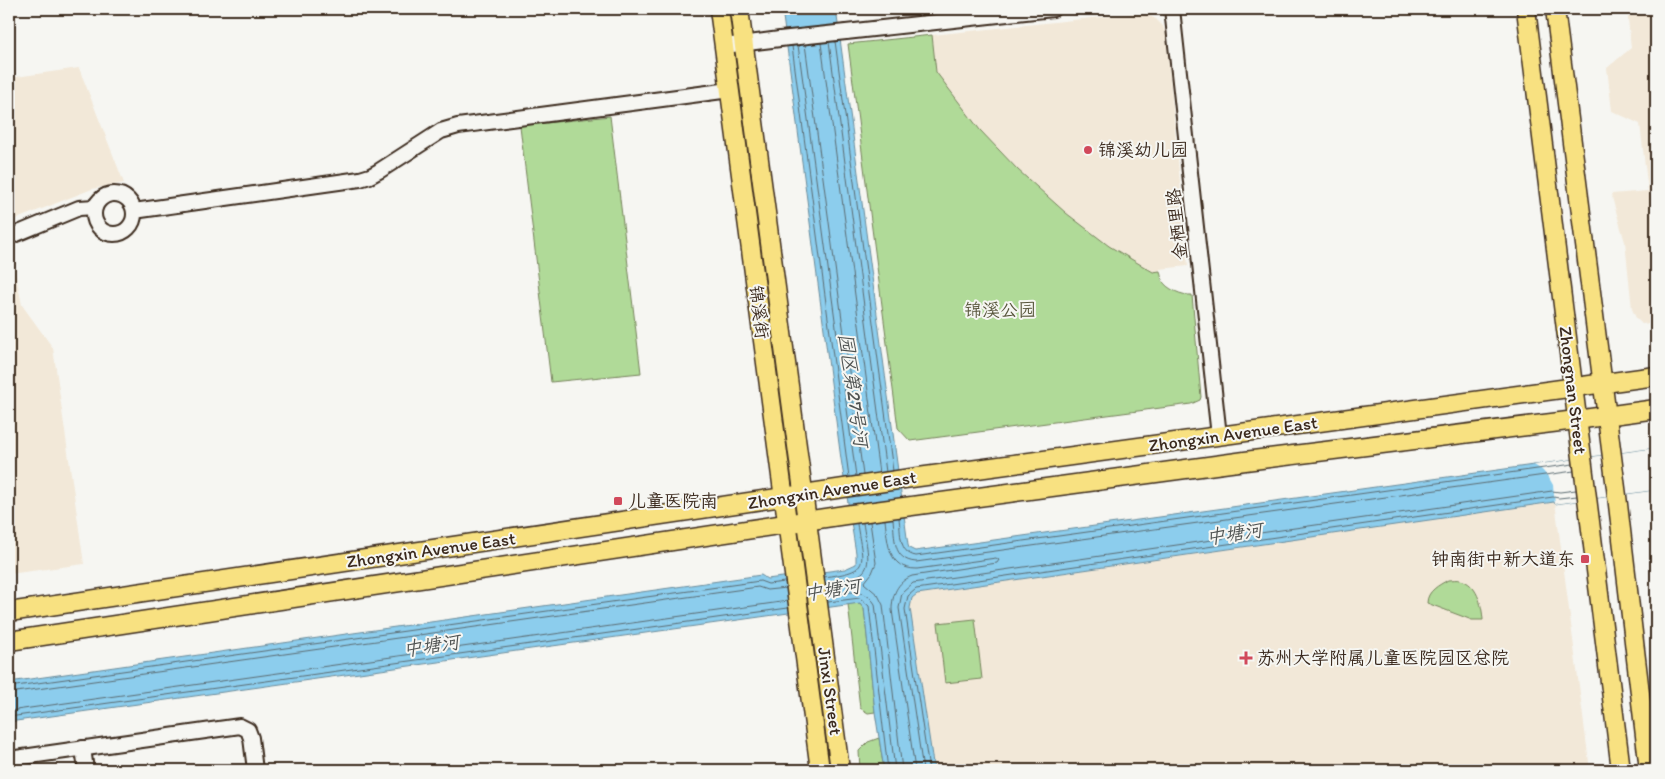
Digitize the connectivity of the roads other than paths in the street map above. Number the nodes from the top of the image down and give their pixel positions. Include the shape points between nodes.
1 (719, 9) edge
2 (739, 9) edge
3 (1053, 9) edge
4 (1172, 9) edge
5 (1526, 9) edge
6 (1555, 9) edge
7 (744, 44) junction
8 (724, 46) junction
9 (730, 90) junction
10 (95, 207) junction
11 (134, 211) junction
12 (9, 237) edge
13 (1656, 376) edge
14 (1602, 383) junction
15 (1572, 387) junction
16 (1656, 409) edge
17 (1606, 416) junction
18 (1576, 420) junction
19 (1219, 436) junction
20 (803, 494) junction
21 (784, 497) junction
22 (807, 521) junction
23 (788, 524) junction
24 (9, 612) edge
25 (819, 612) joint
26 (800, 615) joint
27 (9, 640) edge
28 (83, 748) junction
29 (9, 759) edge
30 (86, 770) edge
31 (255, 770) edge
32 (820, 770) edge
33 (840, 770) edge
34 (1621, 770) edge
35 (1648, 770) edge

1 - 8 main road, 锦溪街
2 - 7 main road, 锦溪街
3 - 7 street, bridge
4 - 19 street, 金栖里路
5 - 15 main road, Zhongnan Street
6 - 14 main road, Zhongnan Street
7 - 8 street
7 - 20 main road, 锦溪街
8 - 9 main road, 锦溪街
9 - 11 street via 449,128 441,130 375,174 360,179
9 - 21 main road, 锦溪街
10 - 11 street via 102,198 114,194 126,198
10 - 11 street via 98,225 107,233 114,234 130,226
10 - 12 street via 79,208
13 - 14 main road, Zhongxin Avenue East
14 - 15 main road, Zhongxin Avenue East
14 - 17 main road, Zhongnan Street
15 - 18 main road, Zhongnan Street
15 - 19 main road, Zhongxin Avenue East
16 - 17 main road, Zhongxin Avenue East
17 - 18 main road, Zhongxin Avenue East
17 - 35 main road, Zhongnan Street
18 - 22 main road, Zhongxin Avenue East
18 - 34 main road, Zhongnan Street
19 - 20 main road, Zhongxin Avenue East
20 - 21 main road, Zhongxin Avenue East
20 - 22 main road, 锦溪街
21 - 23 main road, 锦溪街
21 - 24 main road, Zhongxin Avenue East
22 - 23 main road, Zhongxin Avenue East
22 - 25 main road, 锦溪街
23 - 26 main road, 锦溪街
23 - 27 main road, Zhongxin Avenue East
25 - 33 main road, Jinxi Street
26 - 32 main road, Jinxi Street
28 - 29 street
28 - 30 street
28 - 31 street via 240,726 248,730 251,738

